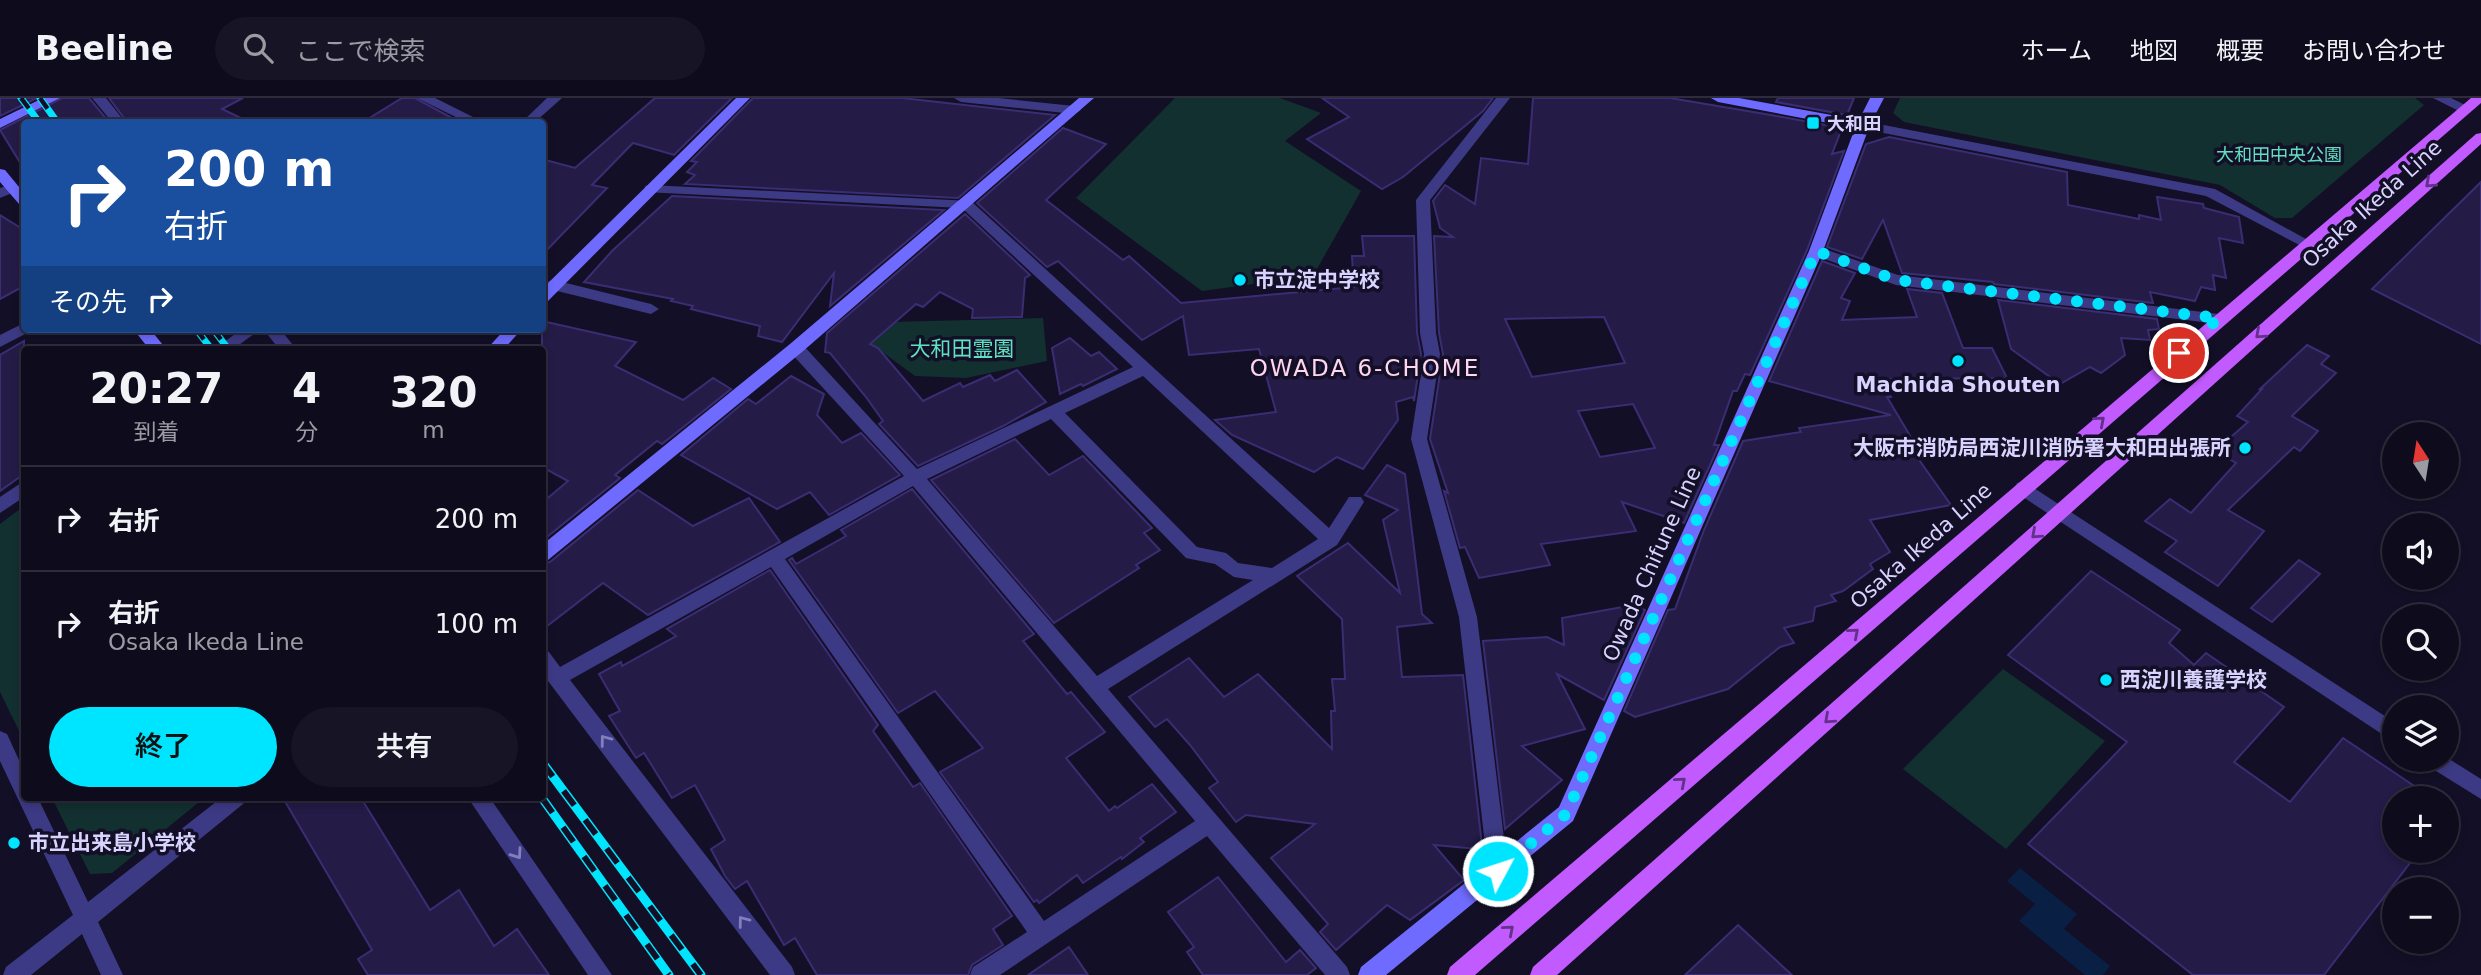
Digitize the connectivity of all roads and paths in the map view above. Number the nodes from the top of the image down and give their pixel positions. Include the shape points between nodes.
1 (52, 98) edge
2 (99, 98) edge
3 (424, 98) edge
4 (555, 98) edge
5 (743, 98) edge
6 (961, 98) edge
7 (1087, 98) edge
8 (1503, 98) edge
9 (1718, 98) edge
10 (1877, 98) edge
11 (2440, 98) edge
12 (2472, 104) edge
13 (1073, 110) junction
14 (116, 119) edge
15 (470, 119) edge
16 (531, 119) edge
17 (0, 124) edge
18 (1863, 125) junction
19 (2481, 137) edge
20 (0, 173) edge
21 (650, 189) junction
22 (6, 191) edge
23 (966, 204) junction
24 (2308, 244) junction
25 (1816, 251) junction
26 (554, 285) junction
27 (546, 294) edge
28 (651, 309) dead end
29 (2219, 318) junction
30 (21, 330) edge
31 (247, 333) edge
32 (510, 333) edge
33 (0, 342) edge
34 (227, 346) edge
35 (498, 346) edge
36 (796, 348) junction
37 (1144, 368) junction
38 (1053, 411) junction
39 (915, 477) junction
40 (2022, 488) junction
41 (21, 490) edge
42 (1355, 502) dead end
43 (0, 506) edge
44 (2060, 513) junction
45 (1331, 540) junction
46 (546, 552) edge
47 (773, 556) junction
48 (1274, 575) junction
49 (546, 663) edge
50 (557, 678) junction
51 (1094, 688) junction
52 (2382, 725) edge
53 (0, 740) edge
54 (2453, 772) edge
55 (21, 785) edge
56 (2481, 790) edge
57 (29, 801) edge
58 (232, 801) edge
59 (480, 801) edge
60 (1209, 823) junction
61 (1498, 871) junction
62 (87, 920) junction
63 (1040, 933) junction
64 (14, 975) edge
65 (112, 975) edge
66 (601, 975) edge
67 (784, 975) edge
68 (981, 975) edge
69 (1339, 975) edge
70 (1370, 975) edge
71 (1458, 975) edge
72 (1541, 975) edge

1 - 17 street
2 - 14 street
3 - 15 street
4 - 16 street
5 - 21 street
6 - 13 street
7 - 13 street
8 - 61 street via 1423,200 1432,354 1419,439 1468,617
9 - 18 street
10 - 18 street, Owada Chifune Line
11 - 12 street
12 - 24 main road, Osaka Ikeda Line
13 - 23 street
18 - 24 street via 2210,192
18 - 25 street, Owada Chifune Line
19 -> 44 main road, Osaka Ikeda Line
20 - 22 street
21 - 23 street
21 - 26 street
23 - 36 street
23 - 37 street
24 - 29 main road, Osaka Ikeda Line
25 - 29 street via 1896,280
25 - 61 street, Owada Chifune Line via 1566,814
26 - 27 street
26 - 28 street
40 -> 29 main road, Osaka Ikeda Line
30 - 33 street
31 - 34 street
32 - 35 street
36 - 39 street
36 - 46 street
37 - 38 street
37 - 45 street
38 - 39 street
38 - 48 street via 1192,553 1220,558 1234,570
39 - 47 street
39 - 51 street
40 - 44 street
71 -> 40 main road, Osaka Ikeda Line
41 - 43 street
42 - 45 street
44 - 52 street
44 -> 72 main road, Osaka Ikeda Line
45 - 48 street
47 - 50 street
47 - 63 street
48 - 51 street
49 - 50 street
67 -> 50 street
51 - 60 street
53 - 55 street
54 - 56 street
57 - 62 street
58 - 62 street
59 -> 66 street
60 - 63 street
60 - 69 street
61 - 70 street, Owada Chifune Line
62 - 64 street
62 - 65 street
63 - 68 street

